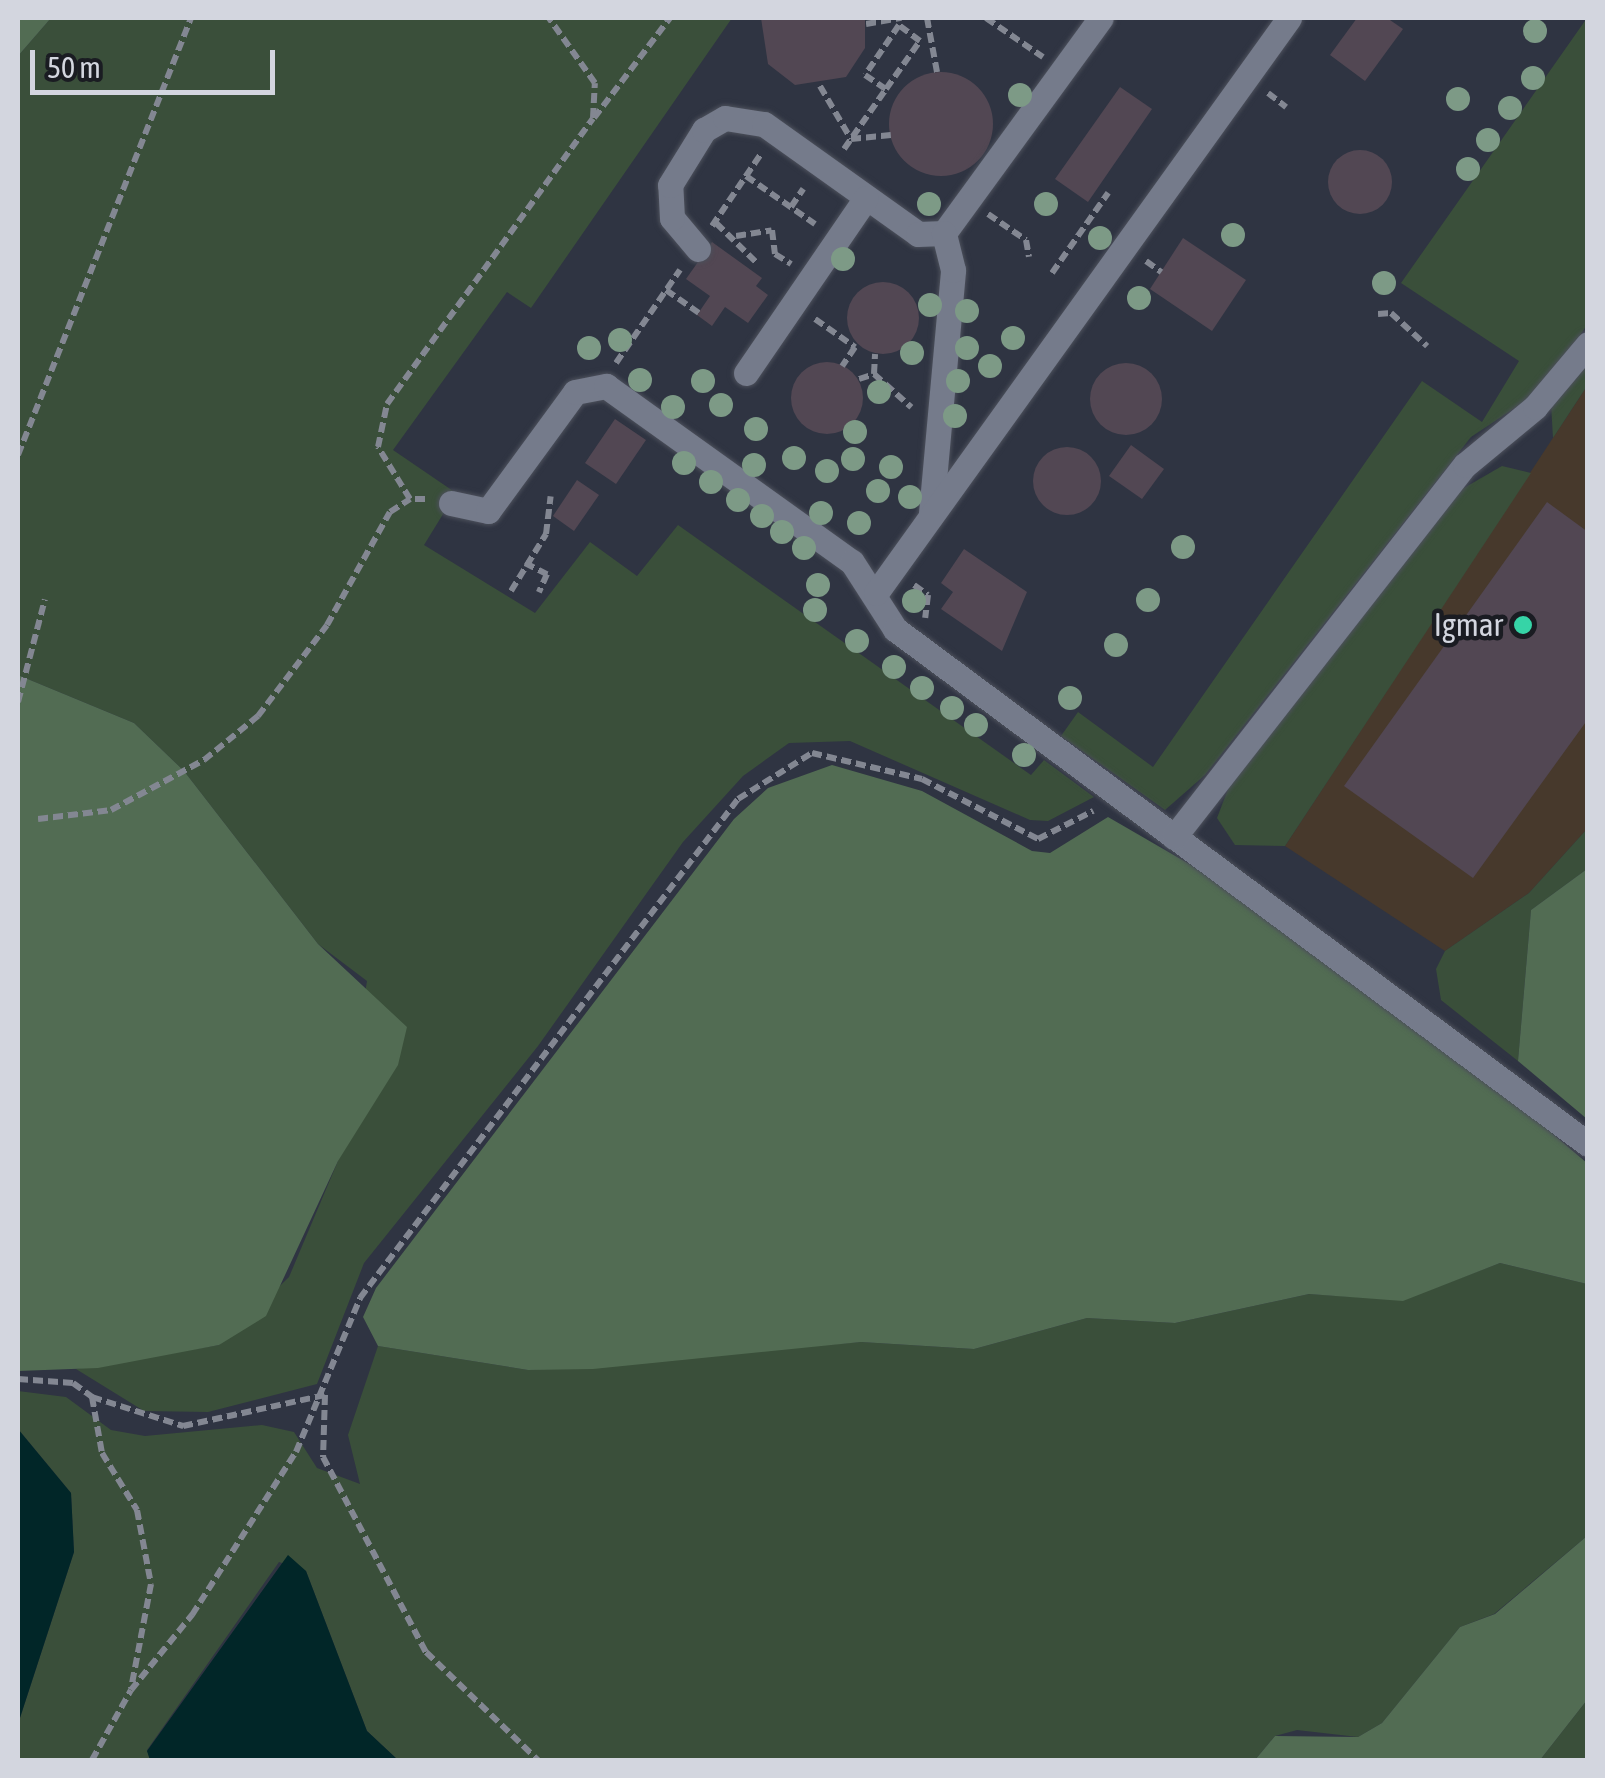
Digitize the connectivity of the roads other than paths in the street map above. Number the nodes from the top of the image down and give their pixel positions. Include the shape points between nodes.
1 (1101, 18) edge
2 (1289, 18) edge
3 (866, 198) junction
4 (944, 233) junction
5 (698, 249) dead end
6 (1588, 344) edge
7 (746, 373) dead end
8 (451, 503) road end
9 (930, 518) junction
10 (876, 593) junction
11 (1174, 837) junction
12 (1588, 1144) edge

1 - 4 lane
2 - 9 lane
3 - 4 lane via 918,234
3 - 5 lane via 764,124 717,120 668,194 672,218
3 - 7 lane
4 - 9 lane via 953,270
6 - 11 lane via 1534,407 1465,465
8 - 10 lane via 488,511 575,392 599,384 852,562
9 - 10 lane
10 - 11 lane via 895,629
11 - 12 lane

